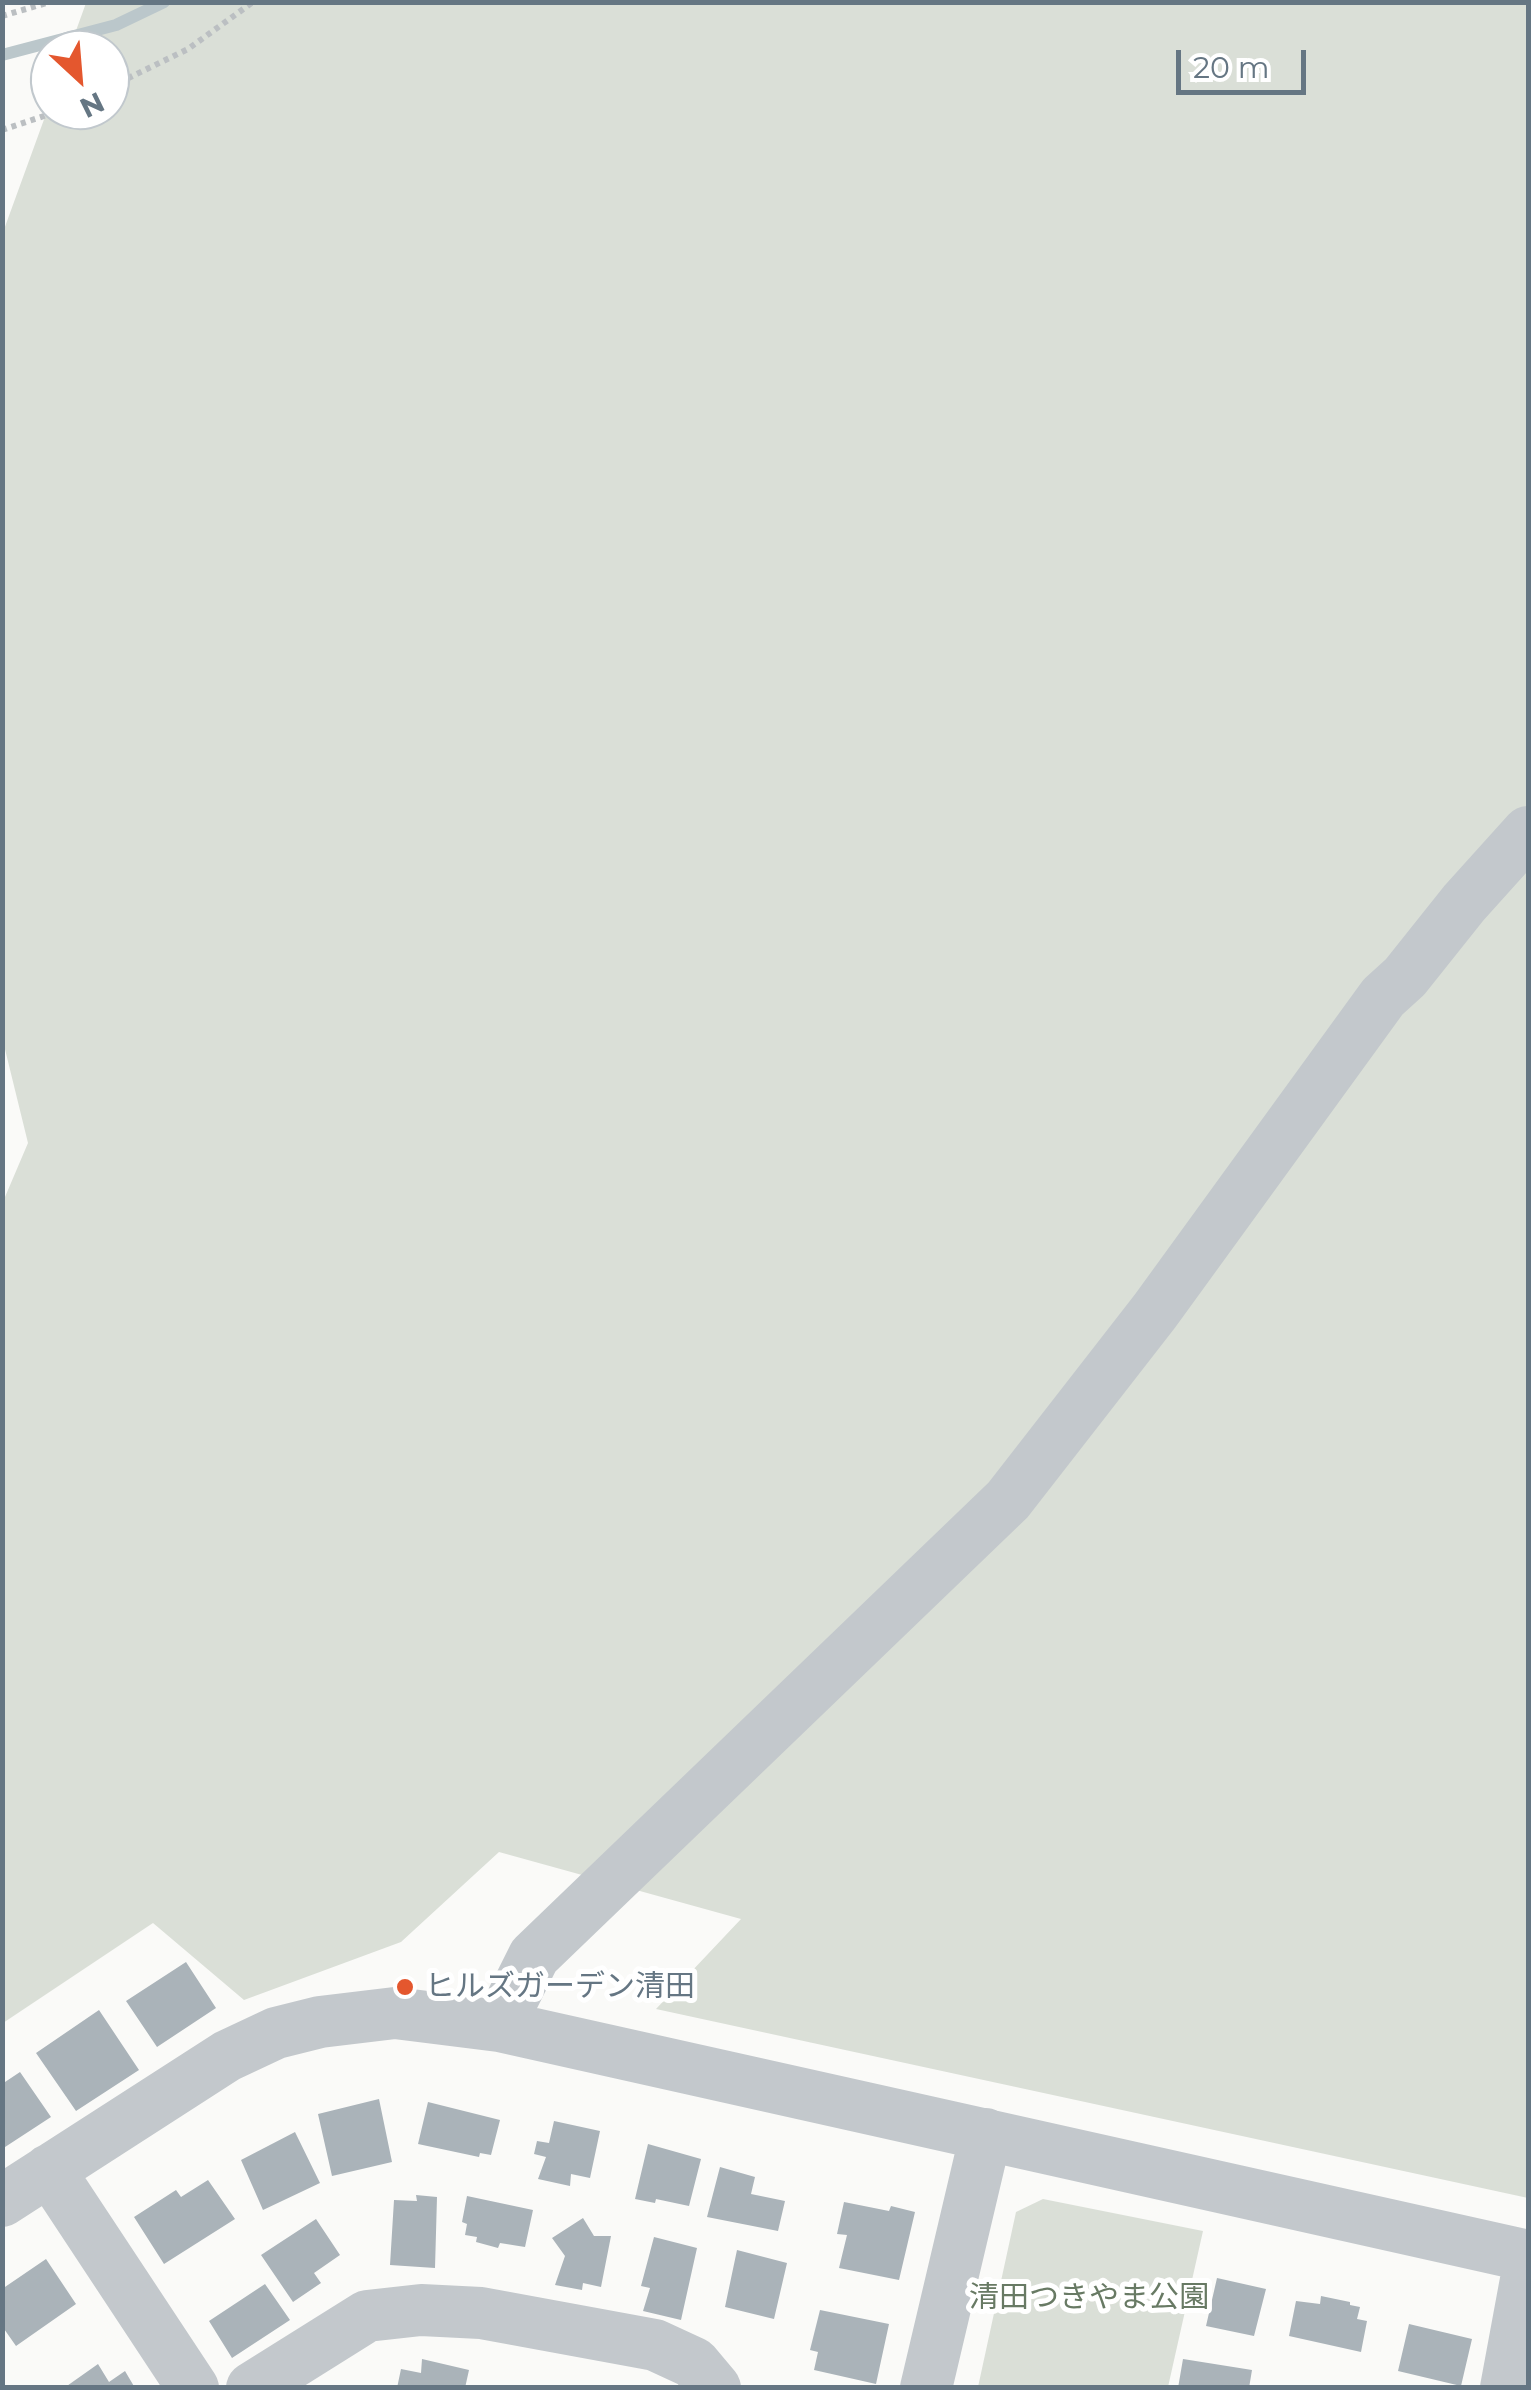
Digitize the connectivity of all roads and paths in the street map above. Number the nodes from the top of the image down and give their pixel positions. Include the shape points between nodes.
1 (50, 2) edge
2 (253, 2) edge
3 (2, 16) edge
4 (130, 78) edge
5 (30, 121) edge
6 (2, 130) edge
7 (1528, 832) edge
8 (500, 2026) junction
9 (986, 2134) junction
10 (49, 2170) junction
11 (2, 2201) edge
12 (1528, 2256) edge
13 (1528, 2269) edge
14 (193, 2388) edge
15 (252, 2388) edge
16 (715, 2388) edge
17 (926, 2388) edge
18 (1506, 2388) edge

1 - 3 path
2 - 4 path via 188,50
5 - 6 path
7 - 8 street via 1383,997 1008,1500 534,1956
8 - 9 street
8 - 10 street via 396,2013 276,2033 227,2056
9 - 12 street
9 - 17 street
10 - 11 street
10 - 14 street
13 - 18 street
15 - 16 street via 367,2316 421,2310 481,2313 655,2345 694,2362

